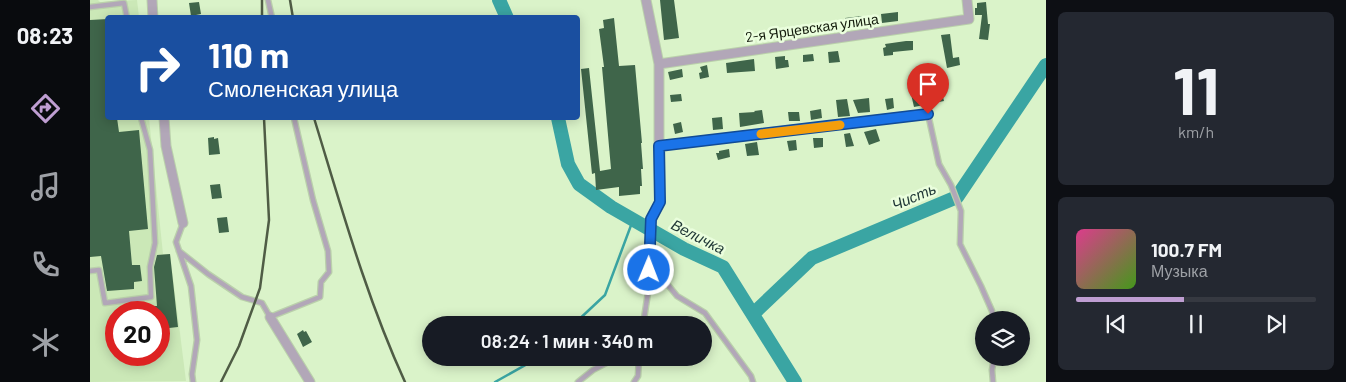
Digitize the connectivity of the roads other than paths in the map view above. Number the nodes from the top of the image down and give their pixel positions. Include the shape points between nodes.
1 (152, 0) edge
2 (268, 0) edge
3 (646, 0) edge
4 (967, 0) edge
5 (90, 7) edge
6 (126, 15) edge
7 (153, 15) edge
8 (271, 15) edge
9 (659, 64) junction
10 (928, 114) joint
11 (141, 120) edge
12 (164, 120) edge
13 (294, 120) edge
14 (659, 146) junction
15 (183, 223) joint
16 (179, 251) junction
17 (90, 271) edge
18 (649, 286) junction
19 (992, 311) edge
20 (644, 316) edge
21 (270, 318) junction
22 (601, 366) edge
23 (639, 366) edge
24 (993, 366) edge
25 (192, 382) edge
26 (310, 382) edge
27 (578, 382) edge
28 (634, 382) edge
29 (753, 382) edge
30 (993, 382) edge

1 - 7 street
2 - 8 lane
3 - 9 street
4 - 9 street, 2-я Ярцевская улица via 969,19
5 - 6 lane via 124,3
9 - 14 street
10 - 14 street
10 - 19 lane via 939,164 961,211 960,244
11 - 17 lane via 150,150 155,243 150,267 151,297 105,303 99,270
12 - 15 street via 166,146
13 - 21 lane via 328,251 329,272 321,282 320,297
14 - 18 lane via 660,202 651,219
15 - 16 lane via 176,242
16 - 21 lane via 242,298 262,303
16 - 25 lane via 191,286 197,340
18 - 20 lane
18 - 29 lane via 668,285 677,296 705,313
21 - 26 street
22 - 27 lane
23 - 28 lane
24 - 30 lane

